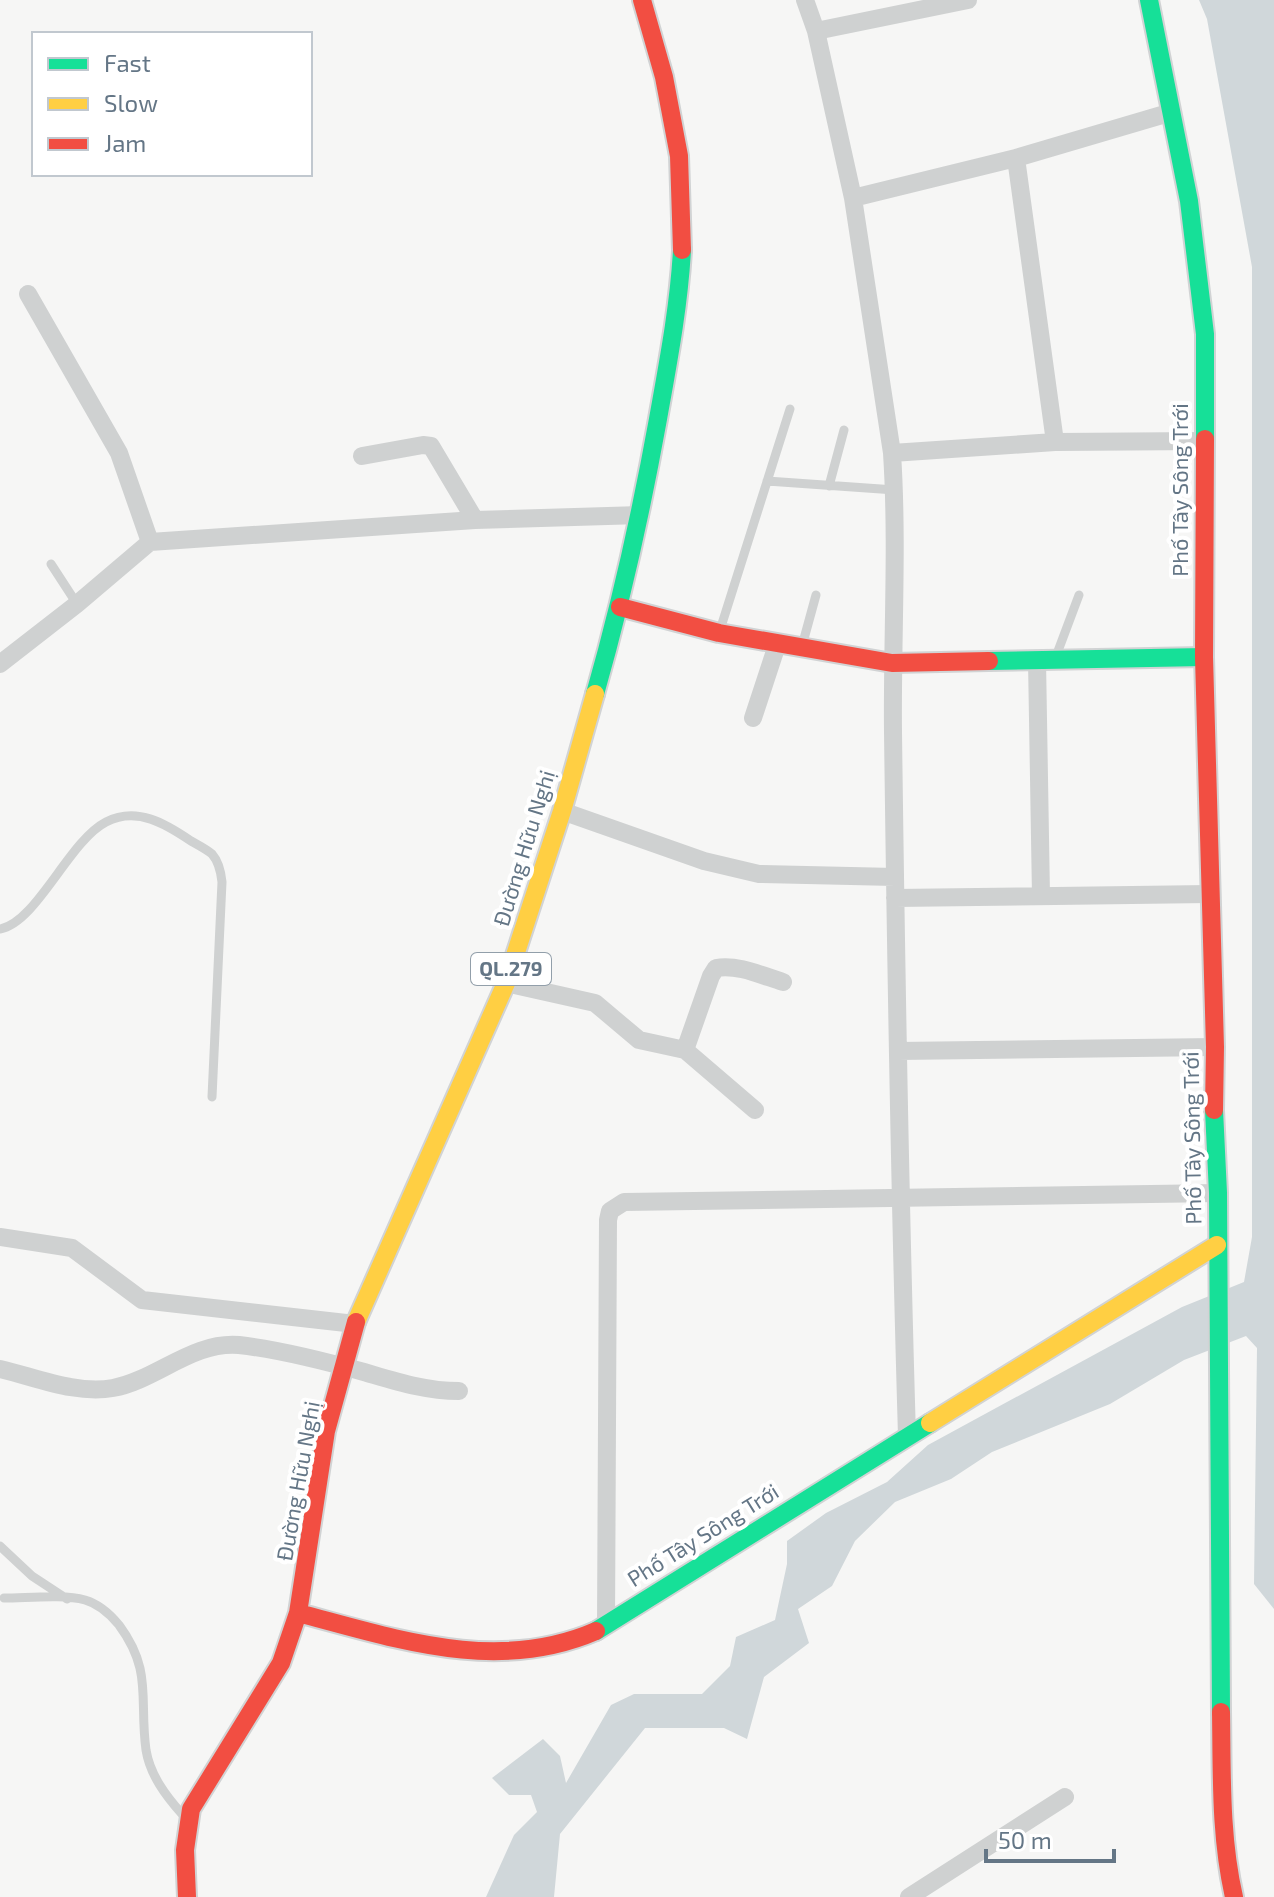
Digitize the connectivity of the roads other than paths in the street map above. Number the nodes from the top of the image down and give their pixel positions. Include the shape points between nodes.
1 (642, 0) edge
2 (805, 0) edge
3 (968, 0) edge
4 (1149, 0) edge
5 (816, 31) junction
6 (1172, 112) junction
7 (1016, 158) junction
8 (853, 198) junction
9 (28, 294) dead end
10 (790, 409) dead end
11 (844, 430) dead end
12 (1205, 441) junction
13 (1055, 442) junction
14 (892, 453) junction
15 (362, 456) dead end
16 (767, 481) junction
17 (829, 486) junction
18 (895, 490) junction
19 (641, 515) junction
20 (475, 520) junction
21 (150, 542) junction
22 (51, 564) dead end
23 (816, 595) dead end
24 (1079, 595) dead end
25 (77, 604) junction
26 (620, 607) junction
27 (719, 633) junction
28 (778, 642) junction
29 (802, 646) junction
30 (1204, 657) junction
31 (1046, 659) junction
32 (892, 663) junction
33 (0, 664) edge
34 (753, 718) dead end
35 (562, 811) junction
36 (895, 877) junction
37 (1209, 894) junction
38 (1041, 896) junction
39 (895, 898) junction
40 (0, 929) edge
41 (783, 982) dead end
42 (506, 983) junction
43 (1215, 1047) junction
44 (685, 1050) junction
45 (898, 1051) junction
46 (212, 1097) dead end
47 (755, 1110) dead end
48 (1218, 1193) junction
49 (900, 1198) junction
50 (0, 1237) edge
51 (1217, 1245) junction
52 (355, 1324) junction
53 (345, 1367) junction
54 (0, 1369) edge
55 (459, 1391) dead end
56 (907, 1436) junction
57 (0, 1546) edge
58 (4, 1598) dead end
59 (67, 1599) junction
60 (298, 1613) junction
61 (606, 1626) junction
62 (1065, 1797) dead end
63 (189, 1823) junction
64 (187, 1897) edge
65 (909, 1897) edge
66 (1234, 1897) edge

1 - 19 main road, Đường Hữu Nghị / QL.279 via 679,156 682,252
2 - 5 street
3 - 5 street
4 - 6 main road, Phố Tây Sông Trới
5 - 8 street
6 - 7 street
6 - 12 main road, Phố Tây Sông Trới via 1205,334
7 - 8 street
7 - 13 street
8 - 14 street
9 - 21 street via 119,453
10 - 16 lane
11 - 17 lane
12 - 13 street
12 - 30 main road, Phố Tây Sông Trới
13 - 14 street
14 - 18 street
15 - 20 street via 431,446
16 - 17 lane
16 - 27 lane
17 - 18 lane
18 - 32 street
19 - 20 street
19 - 26 main road, Đường Hữu Nghị / QL.279
20 - 21 street
21 - 25 street
22 - 25 lane
23 - 29 lane
24 - 31 lane
25 - 33 street
26 - 27 main road
26 - 35 main road, Đường Hữu Nghị / QL.279
27 - 28 main road
28 - 29 main road
28 - 34 street
29 - 32 main road
30 - 31 main road
30 - 37 main road, Phố Tây Sông Trới
31 - 32 main road
31 - 38 street
32 - 36 street
35 - 36 street via 704,861 759,874
35 - 42 main road, Đường Hữu Nghị / QL.279
36 - 39 street
37 - 38 street
37 - 43 main road, Phố Tây Sông Trới
38 - 39 street
39 - 45 street
40 - 46 lane via 19,921 89,834 108,821 148,817 212,855 222,882
41 - 44 street via 741,969 716,968
42 - 44 street via 584,999 639,1040
42 - 52 main road, Đường Hữu Nghị / QL.279
43 - 45 street
43 - 48 main road, Phố Tây Sông Trới
44 - 47 street
45 - 49 street
48 - 49 street
48 - 51 main road, Phố Tây Sông Trới
49 - 56 street
49 - 61 street via 624,1202 610,1211
50 - 52 street via 72,1248 142,1300
51 - 56 main road, Phố Tây Sông Trới
51 - 66 main road via 1222,1814
52 - 53 main road, Đường Hữu Nghị / QL.279
53 - 54 street via 239,1345 215,1345 138,1380 102,1389
53 - 55 street via 421,1389
53 - 60 main road, Đường Hữu Nghị / QL.279 via 326,1431
56 - 61 main road, Phố Tây Sông Trới
57 - 59 lane
58 - 59 lane
59 - 63 lane via 100,1606 134,1646 143,1679 146,1752 161,1789
60 - 61 main road, Phố Tây Sông Trới via 419,1644 481,1652 545,1648
60 - 63 main road, Đường Hữu Nghị / QL.279 via 281,1663 203,1786
62 - 65 street
63 - 64 main road, Đường Hữu Nghị / QL.279

